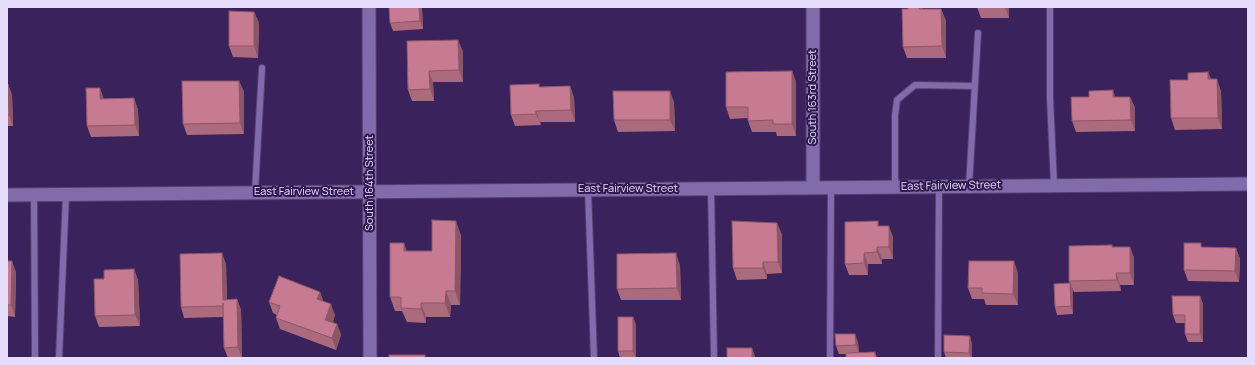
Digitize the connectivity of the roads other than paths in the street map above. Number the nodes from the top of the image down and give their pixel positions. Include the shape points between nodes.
1 (369, 7) edge
2 (813, 7) edge
3 (1050, 7) edge
4 (978, 33) dead end
5 (262, 68) dead end
6 (975, 86) junction
7 (1248, 184) edge
8 (1054, 185) junction
9 (939, 186) junction
10 (969, 186) junction
11 (896, 187) junction
12 (711, 188) junction
13 (813, 188) junction
14 (831, 188) junction
15 (588, 190) junction
16 (370, 191) junction
17 (255, 192) junction
18 (34, 194) junction
19 (66, 194) junction
20 (7, 195) edge
21 (35, 358) edge
22 (59, 358) edge
23 (370, 358) edge
24 (594, 358) edge
25 (714, 358) edge
26 (830, 358) edge
27 (938, 358) edge

1 - 16 street, South 164th Street
2 - 13 street, South 163rd Street
3 - 8 lane via 1050,98
4 - 6 lane
5 - 17 lane
6 - 10 lane
6 - 11 lane via 915,85 897,100
7 - 8 street, East Fairview Street
8 - 10 street, East Fairview Street
9 - 10 street, East Fairview Street
9 - 11 street, East Fairview Street
9 - 27 lane
11 - 14 street, East Fairview Street
12 - 13 street, East Fairview Street
12 - 15 street, East Fairview Street
12 - 25 lane
13 - 14 street, East Fairview Street
14 - 26 lane
15 - 16 street, East Fairview Street
15 - 24 lane
16 - 17 street, East Fairview Street
16 - 23 street, South 164th Street
17 - 19 street, East Fairview Street
18 - 19 street, East Fairview Street
18 - 20 street, East Fairview Street
18 - 21 lane
19 - 22 lane

